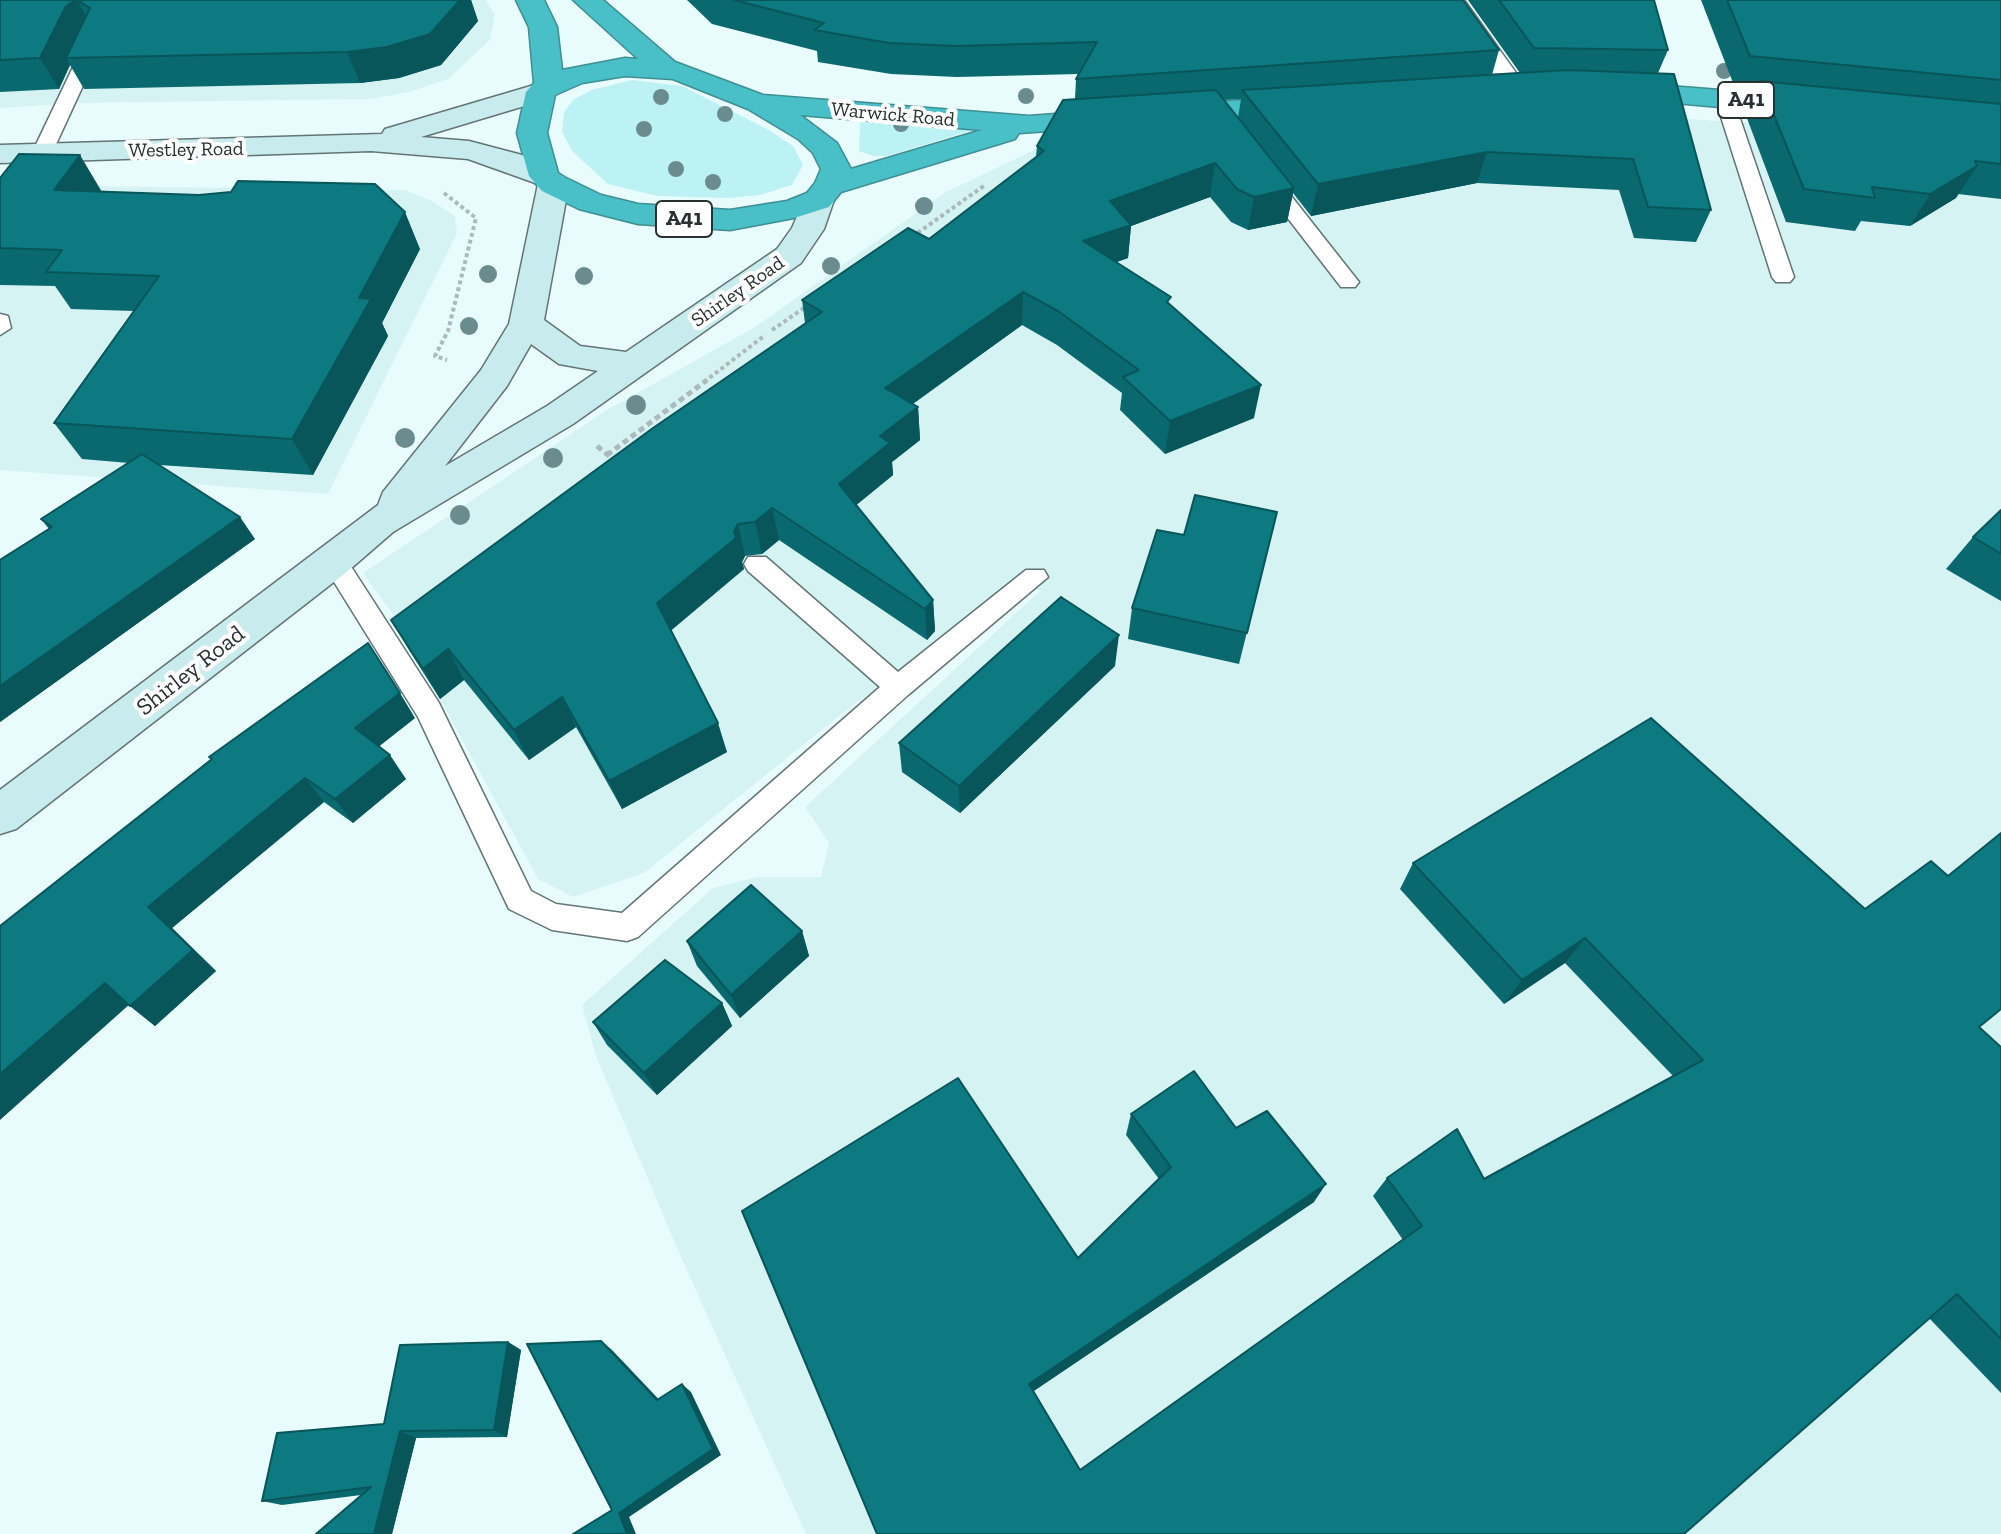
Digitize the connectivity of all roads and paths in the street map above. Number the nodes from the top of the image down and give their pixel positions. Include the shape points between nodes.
1 (530, 0) edge
2 (587, 0) edge
3 (1450, 0) edge
4 (95, 38) edge
5 (665, 68) junction
6 (545, 89) junction
7 (1586, 90) edge
8 (1514, 91) edge
9 (1724, 98) junction
10 (758, 103) junction
11 (1321, 103) edge
12 (1842, 109) edge
13 (1214, 110) junction
14 (1029, 125) junction
15 (1233, 134) edge
16 (371, 142) junction
17 (0, 154) edge
18 (1252, 159) edge
19 (45, 161) junction
20 (549, 180) junction
21 (824, 192) junction
22 (900, 244) edge
23 (1783, 277) dead end
24 (1348, 282) dead end
25 (808, 306) edge
26 (0, 321) edge
27 (526, 324) junction
28 (0, 328) edge
29 (634, 365) junction
30 (560, 415) junction
31 (607, 455) junction
32 (624, 469) edge
33 (379, 522) junction
34 (334, 561) junction
35 (757, 564) edge
36 (1035, 577) dead end
37 (898, 687) junction
38 (0, 815) edge

1 - 6 highway via 543,27
2 - 5 highway, Warwick Road / A41
3 - 8 street
4 - 19 lane
5 - 6 highway, Warwick Road / A41 via 598,70
5 - 10 highway, Warwick Road / A41
6 - 16 street, Westley Road
6 - 20 highway via 532,133
7 - 9 highway, A41
9 - 12 highway, A41
9 - 23 lane
10 - 14 highway, Warwick Road / A41
10 - 21 highway, Warwick Road / A41 via 826,149 836,169
11 - 13 highway, Warwick Road / A41
13 - 14 highway, Warwick Road / A41
13 - 15 lane
14 - 21 highway, Warwick Road / A41
14 - 22 path via 1038,141 966,201
16 - 19 street, Westley Road
16 - 20 street, Westley Road via 469,150 511,161
17 - 19 street, Westley Road
18 - 24 lane
20 - 21 highway, Warwick Road / A41 via 590,202 685,219 762,217
20 - 27 street, Shirley Road
21 - 29 street, Shirley Road via 789,256
25 - 31 path
26 - 28 lane
27 - 29 street via 571,356
27 - 33 street, Shirley Road via 494,378
29 - 30 street, Shirley Road
30 - 31 path
30 - 33 street, Shirley Road
31 - 32 path
33 - 34 street, Shirley Road
34 - 37 lane via 429,711 520,900 552,917 627,927
34 - 38 street, Shirley Road
35 - 37 lane
36 - 37 lane

